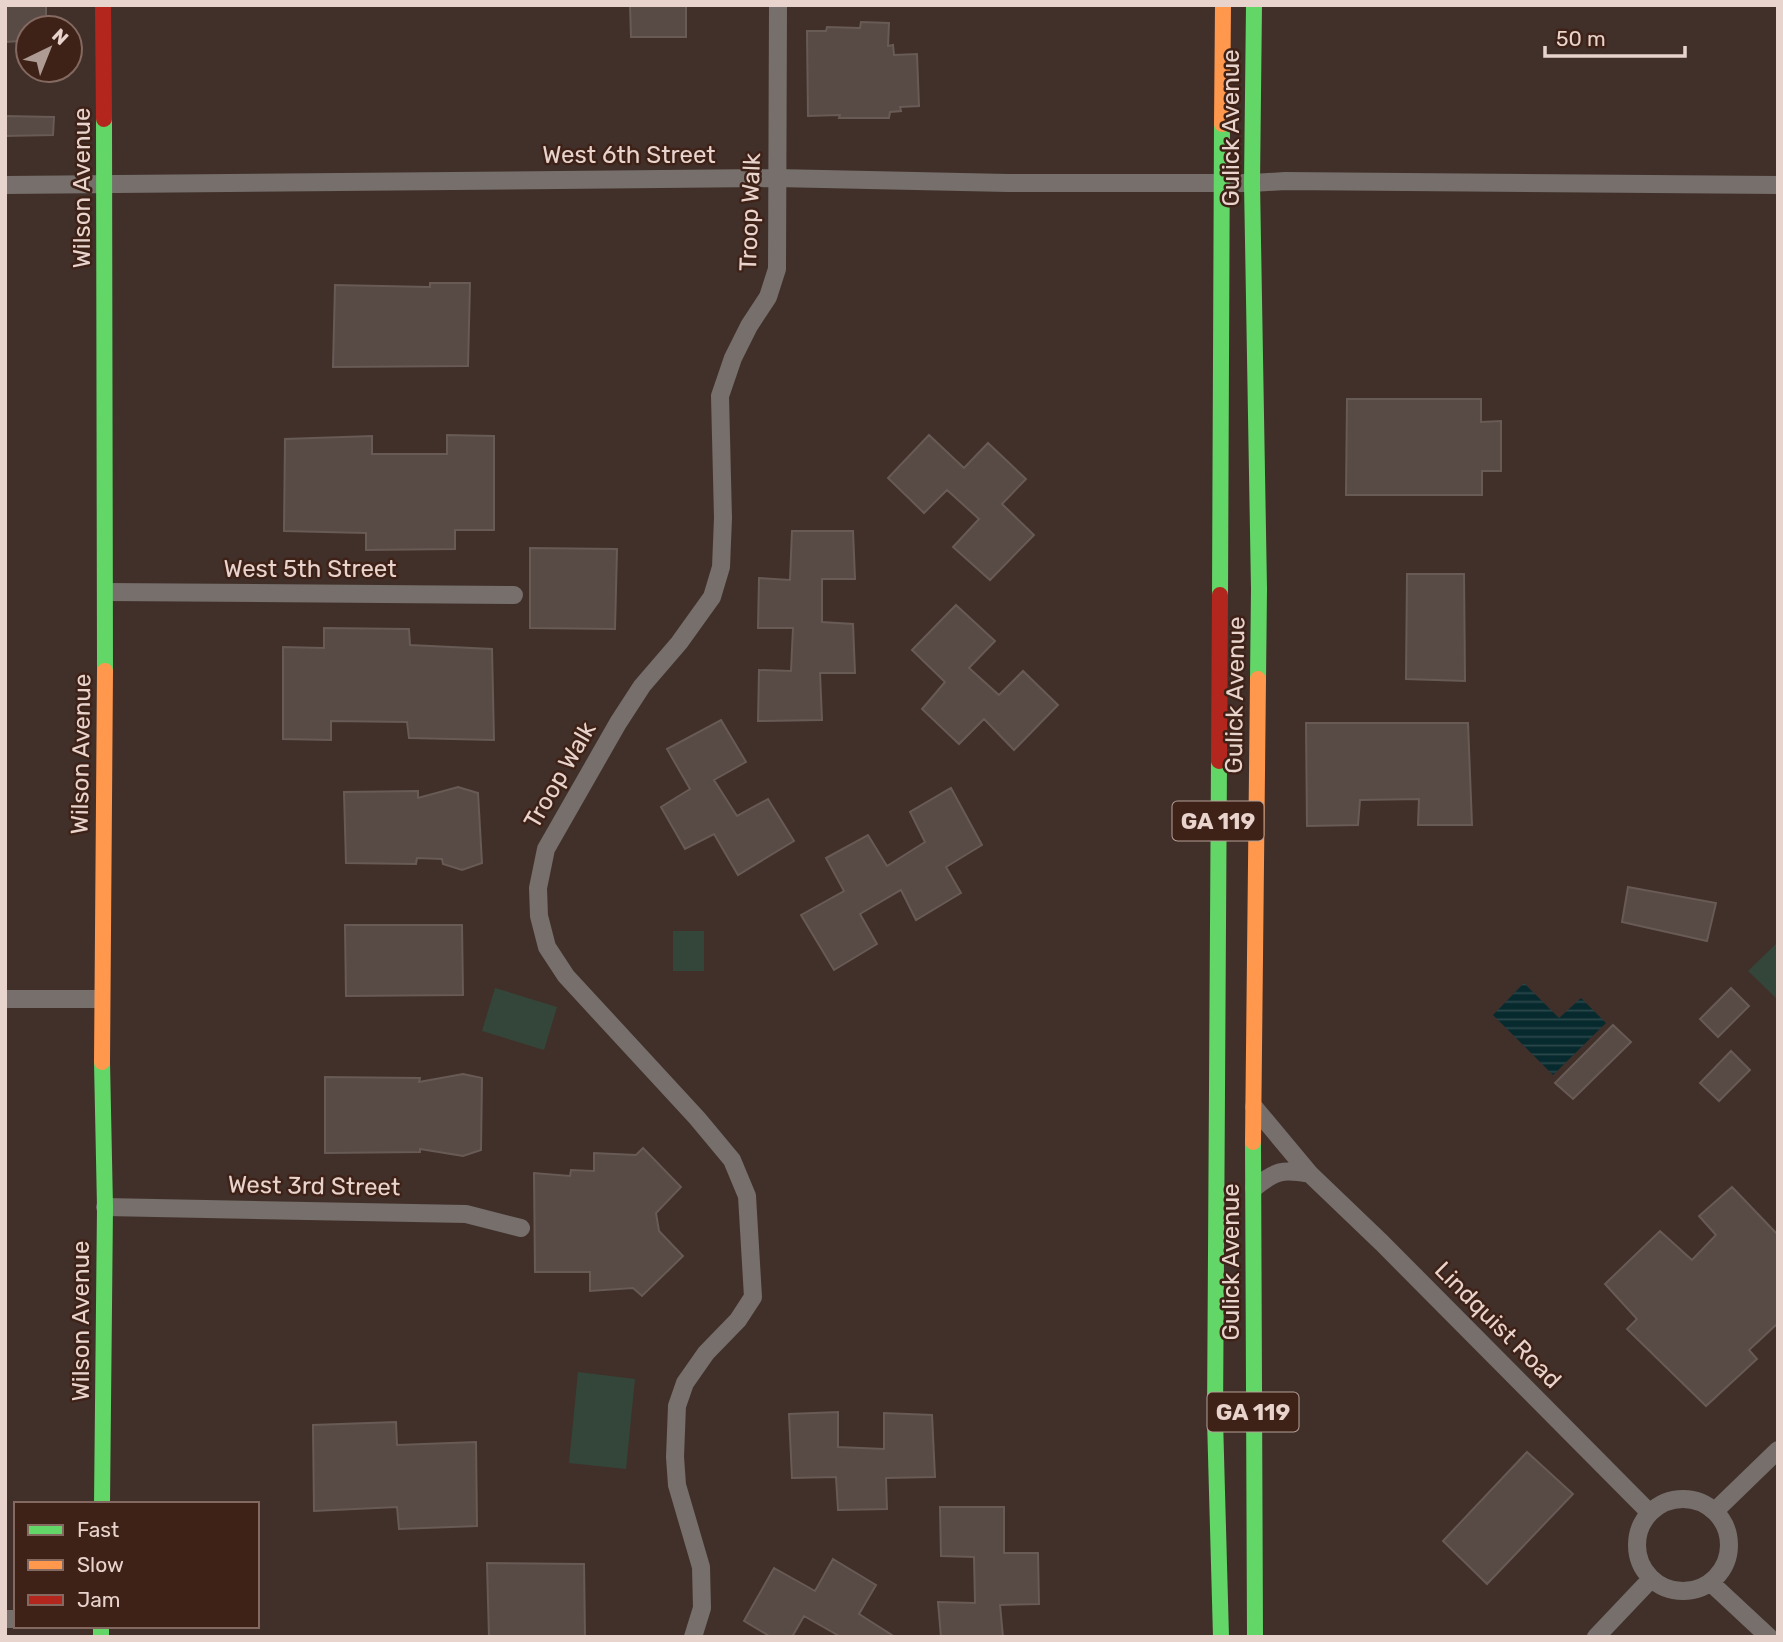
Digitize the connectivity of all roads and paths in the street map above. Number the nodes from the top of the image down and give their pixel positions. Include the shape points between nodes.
1 (103, 5) edge
2 (778, 5) edge
3 (1223, 5) edge
4 (1255, 5) edge
5 (776, 178) junction
6 (105, 183) junction
7 (1223, 183) junction
8 (1252, 183) junction
9 (5, 185) edge
10 (1778, 185) edge
11 (106, 592) junction
12 (514, 595) dead end
13 (5, 999) edge
14 (101, 999) junction
15 (1254, 1107) junction
16 (1310, 1174) junction
17 (1254, 1188) junction
18 (105, 1206) junction
19 (521, 1228) dead end
20 (1778, 1450) edge
21 (102, 1502) edge
22 (1715, 1511) junction
23 (1649, 1512) junction
24 (1651, 1579) junction
25 (1711, 1583) junction
26 (693, 1637) edge
27 (1222, 1637) edge
28 (1255, 1637) edge
29 (1596, 1637) edge
30 (1769, 1637) edge

1 - 6 main road, Wilson Avenue
2 - 5 street, Troop Walk
3 - 7 main road, Gulick Avenue / GA 119
4 - 8 main road, Gulick Avenue / GA 119
5 - 6 street, West 6th Street
5 - 7 street, West 6th Street
5 - 26 street, Troop Walk via 777,269 768,297 733,358 720,396 723,517 721,567 712,597 618,723 546,849 538,888 547,947 566,976 732,1160 747,1196 752,1297 685,1383 677,1406 677,1485 701,1567 702,1608
6 - 9 street, West 6th Street
6 - 11 main road, Wilson Avenue
7 - 8 street, West 6th Street
7 - 27 main road, Gulick Avenue / GA 119 via 1215,1419
8 - 10 street, West 6th Street
8 - 15 main road, Gulick Avenue / GA 119 via 1259,589
11 - 12 street, West 5th Street
11 - 14 main road, Wilson Avenue
13 - 14 street
14 - 18 main road, Wilson Avenue
15 - 16 street, Lindquist Road
15 - 17 main road, Gulick Avenue / GA 119
16 - 17 street via 1287,1170 1271,1174
16 - 23 street, Lindquist Road
17 - 28 main road, Gulick Avenue / GA 119
18 - 19 street, West 3rd Street via 466,1214
18 - 21 main road, Wilson Avenue
20 - 22 street
22 - 23 street via 1700,1501 1682,1498
22 - 25 street via 1727,1528 1730,1548 1724,1567
23 - 24 street via 1637,1533 1637,1557
24 - 25 street via 1679,1592
24 - 29 street
25 - 30 street

